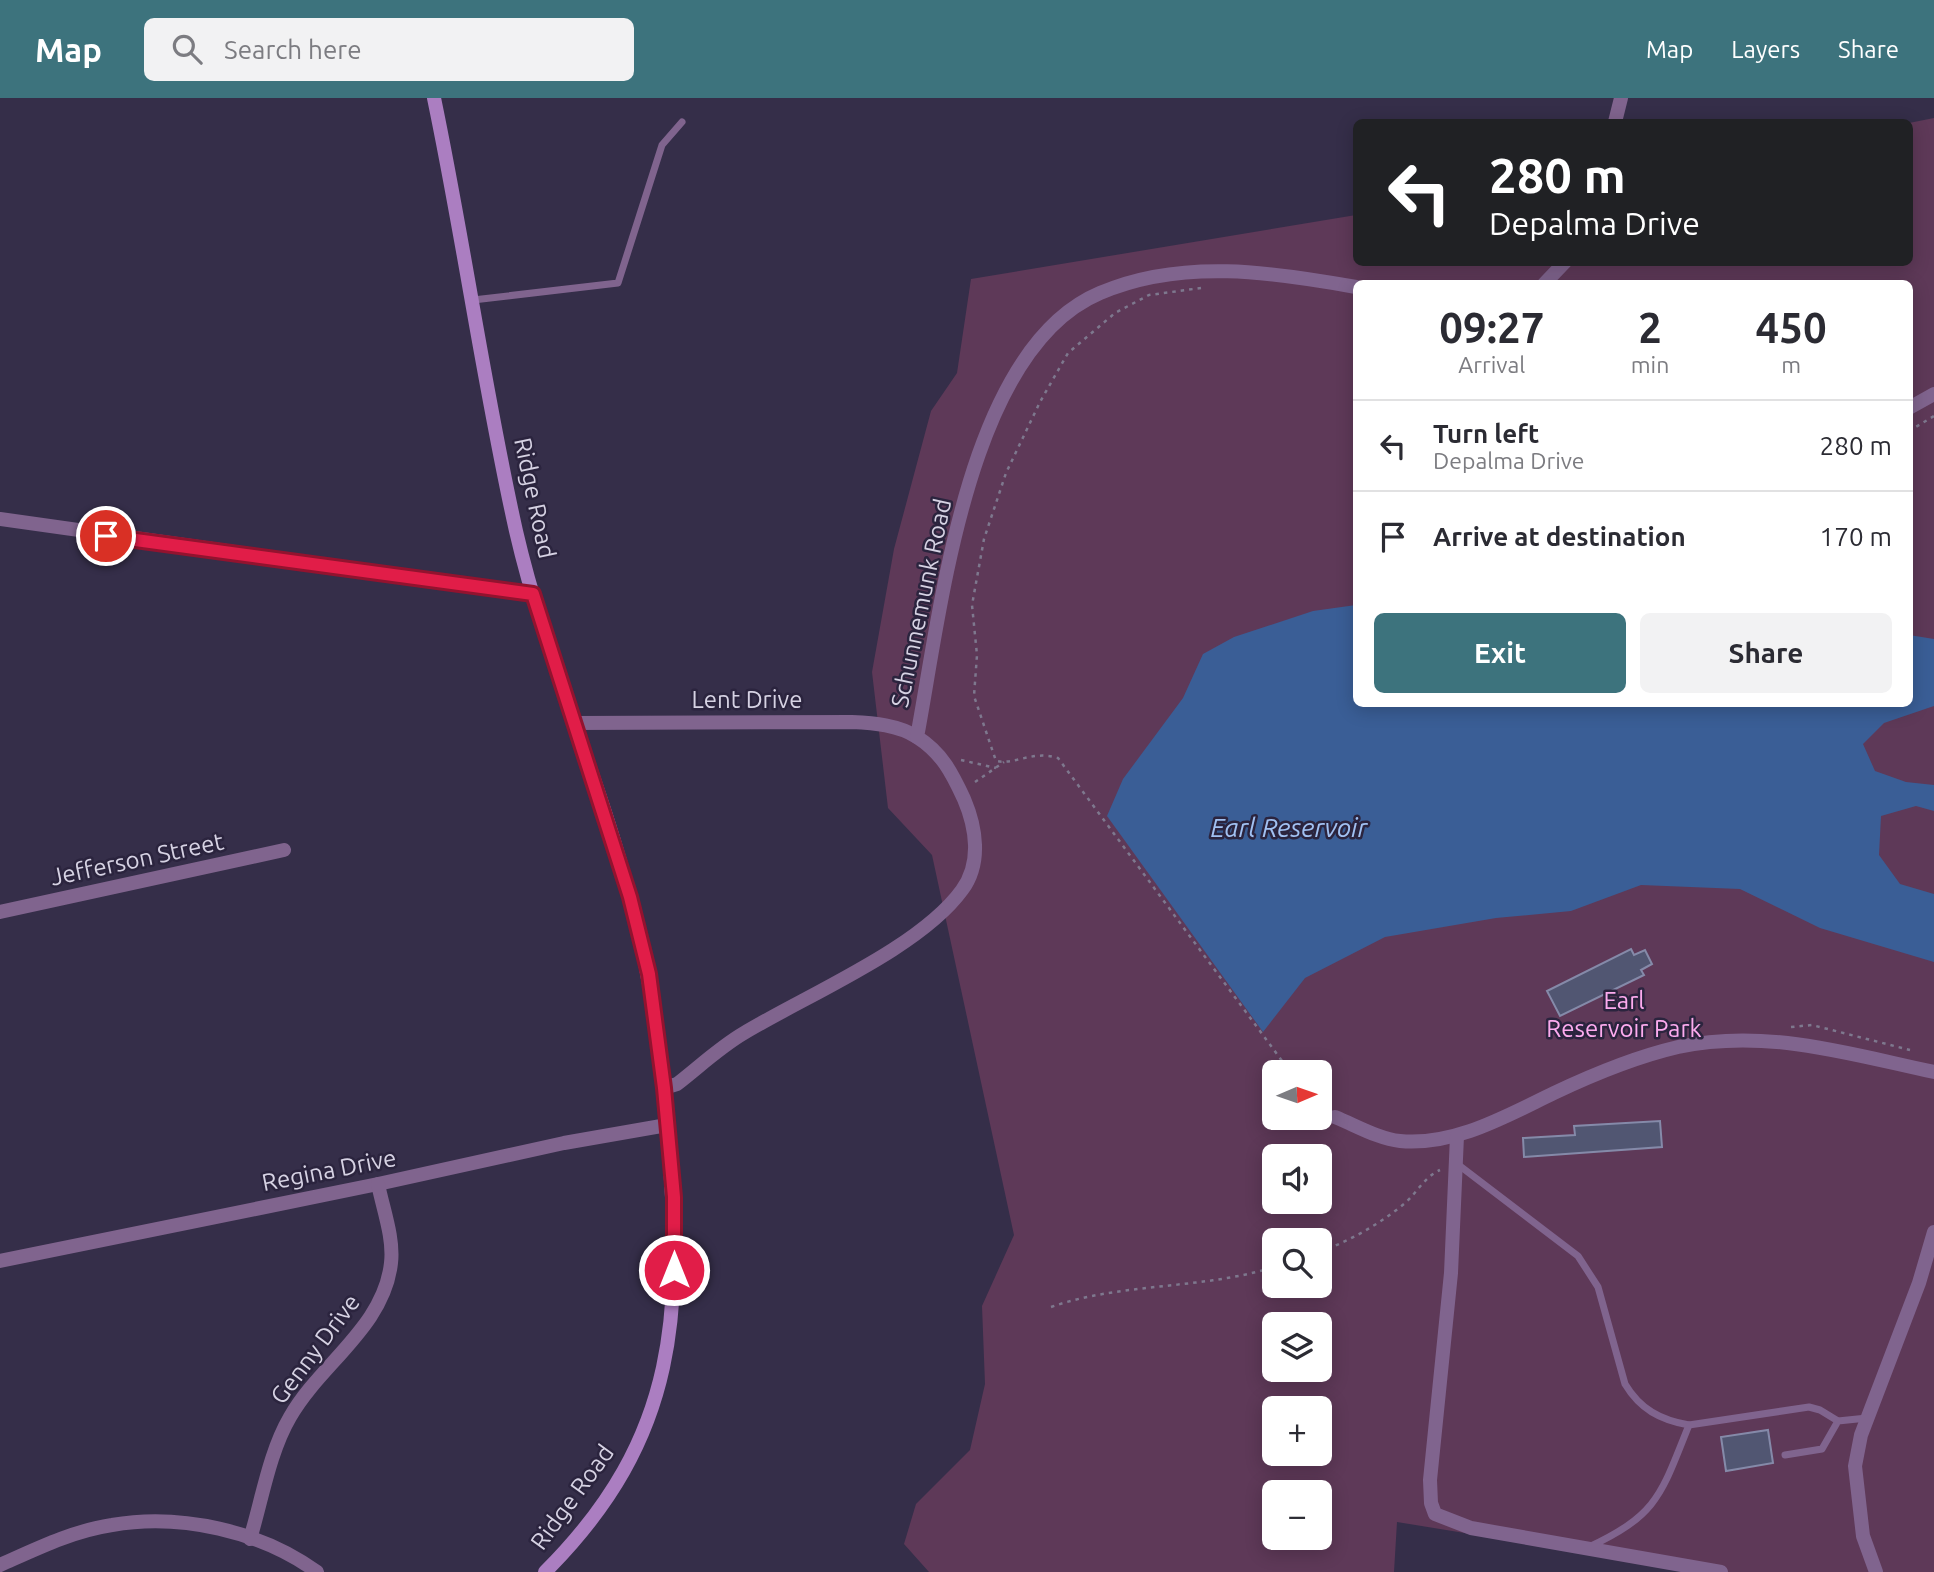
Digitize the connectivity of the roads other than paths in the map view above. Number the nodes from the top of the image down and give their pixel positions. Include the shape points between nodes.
1 (434, 98) edge
2 (1621, 98) edge
3 (1616, 119) edge
4 (682, 122) dead end
5 (1561, 266) edge
6 (1548, 280) edge
7 (1353, 287) edge
8 (473, 300) junction
9 (1934, 394) edge
10 (1913, 406) edge
11 (0, 519) edge
12 (533, 594) junction
13 (575, 723) junction
14 (917, 737) junction
15 (284, 850) dead end
16 (0, 912) edge
17 (1934, 1072) edge
18 (664, 1088) junction
19 (1335, 1117) dead end
20 (667, 1125) junction
21 (1457, 1136) junction
22 (1455, 1163) junction
23 (378, 1184) junction
24 (1934, 1232) edge
25 (0, 1261) edge
26 (1867, 1418) junction
27 (1838, 1421) junction
28 (1689, 1425) junction
29 (1785, 1455) dead end
30 (250, 1539) junction
31 (1588, 1547) junction
32 (0, 1564) edge
33 (317, 1572) edge
34 (545, 1572) edge
35 (1721, 1572) edge
36 (1876, 1572) edge

1 - 8 street, Ridge Road
2 - 3 street
4 - 8 lane via 662,145 618,283
5 - 6 street
7 - 14 street, Schunnemunk Road via 1257,272 1159,276 1101,292 1054,322 1030,349 997,407 973,476 954,540
8 - 12 street, Ridge Road via 516,531
9 - 10 street
11 - 12 street
12 - 13 street, Ridge Road
13 - 14 street, Lent Drive via 852,722 876,723
13 - 18 street, Ridge Road via 630,897 649,974
14 - 18 street, Schunnemunk Road via 950,768 974,823 972,871 962,891 926,926 889,951 742,1034 677,1084
15 - 16 street, Jefferson Street
17 - 21 street via 1823,1046 1783,1040 1726,1040 1634,1059
18 - 20 street, Ridge Road
19 - 21 street via 1396,1141
20 - 23 street, Regina Drive
20 - 34 street, Ridge Road via 674,1197 674,1312 662,1379 625,1470 571,1546
21 - 22 street
22 - 28 lane via 1578,1256 1598,1287 1633,1398 1649,1412
22 - 31 street via 1451,1273 1431,1503 1441,1518 1471,1528
23 - 25 street, Regina Drive
23 - 30 street, Genny Drive via 391,1262 383,1296 290,1417
24 - 26 street
26 - 27 lane
26 - 36 street via 1855,1466 1856,1497
27 - 28 lane via 1809,1407
27 - 29 lane via 1822,1449
28 - 31 lane via 1651,1508
30 - 32 street via 204,1525 137,1521 64,1537
30 - 33 street via 272,1545
31 - 35 street

